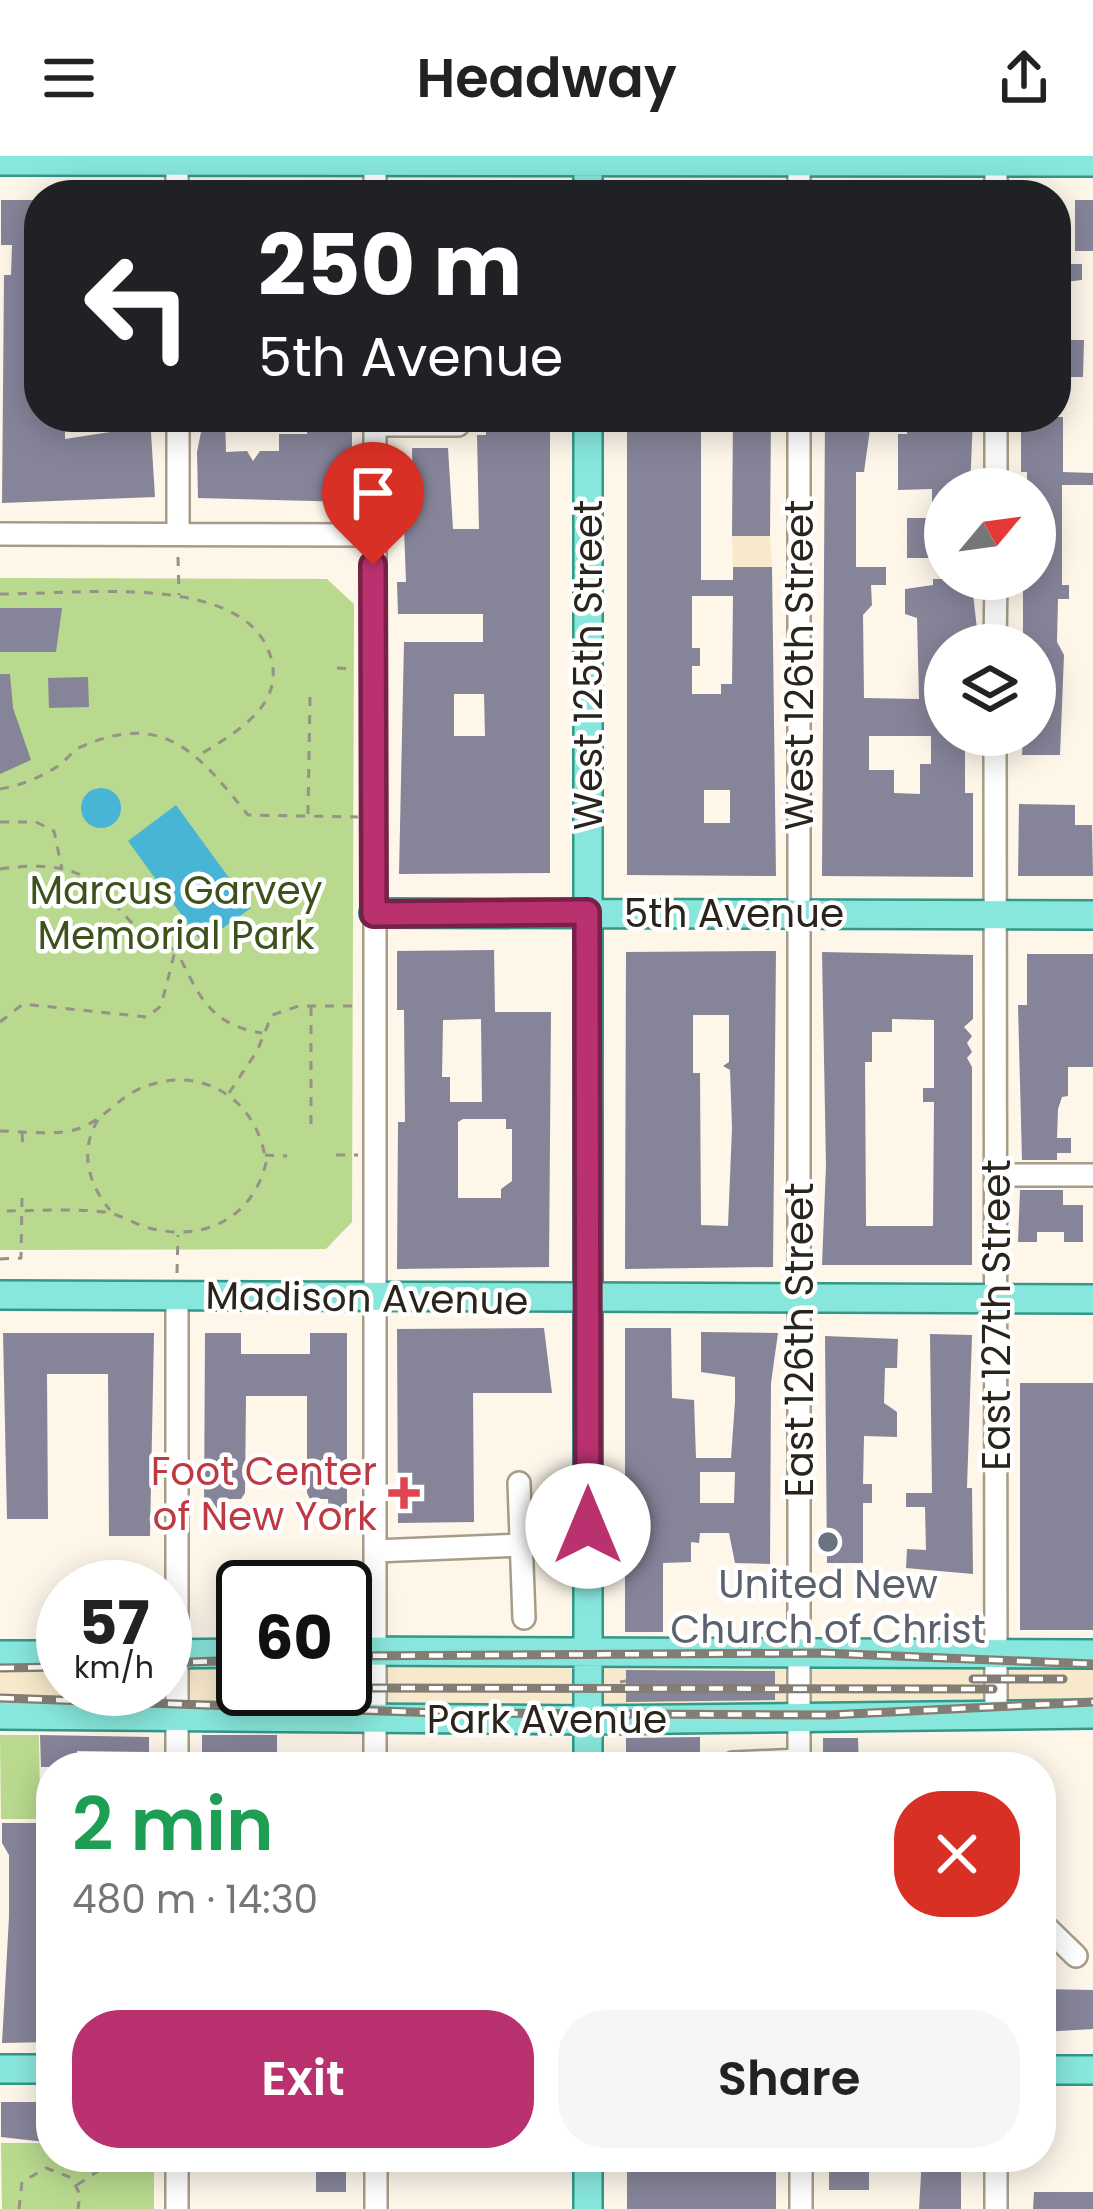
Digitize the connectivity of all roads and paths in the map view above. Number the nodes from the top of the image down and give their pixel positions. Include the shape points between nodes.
1 (177, 158) edge
2 (375, 158) edge
3 (588, 158) edge
4 (800, 158) edge
5 (996, 158) edge
6 (0, 161) edge
7 (1093, 162) edge
8 (178, 432) edge
9 (375, 432) edge
10 (588, 432) edge
11 (799, 432) edge
12 (996, 432) edge
13 (996, 468) edge
14 (178, 533) junction
15 (0, 534) edge
16 (374, 535) junction
17 (0, 594) edge
18 (179, 597) junction
19 (274, 669) junction
20 (282, 670) dead end
21 (310, 697) dead end
22 (198, 755) junction
23 (995, 756) edge
24 (0, 789) edge
25 (308, 816) junction
26 (372, 817) junction
27 (0, 822) edge
28 (0, 869) edge
29 (62, 870) junction
30 (587, 912) junction
31 (374, 914) junction
32 (799, 914) junction
33 (995, 915) junction
34 (1093, 915) edge
35 (176, 950) junction
36 (310, 1006) junction
37 (375, 1006) junction
38 (0, 1022) edge
39 (262, 1033) junction
40 (228, 1095) junction
41 (98, 1118) junction
42 (0, 1131) edge
43 (22, 1131) junction
44 (311, 1131) dead end
45 (23, 1149) dead end
46 (265, 1155) junction
47 (287, 1156) dead end
48 (996, 1175) junction
49 (1093, 1175) edge
50 (22, 1197) dead end
51 (0, 1211) edge
52 (22, 1211) junction
53 (113, 1213) junction
54 (178, 1233) junction
55 (0, 1259) edge
56 (0, 1295) edge
57 (177, 1295) junction
58 (375, 1298) junction
59 (798, 1298) junction
60 (995, 1299) junction
61 (1093, 1299) edge
62 (589, 1300) junction
63 (519, 1483) dead end
64 (521, 1545) junction
65 (375, 1551) junction
66 (173, 1560) edge
67 (524, 1618) dead end
68 (588, 1649) junction
69 (372, 1650) edge
70 (375, 1650) junction
71 (800, 1651) junction
72 (36, 1654) edge
73 (996, 1654) junction
74 (1093, 1654) edge
75 (0, 1655) edge
76 (1093, 1714) edge
77 (0, 1715) edge
78 (36, 1715) edge
79 (192, 1715) edge
80 (996, 1715) junction
81 (178, 1716) edge
82 (376, 1717) junction
83 (588, 1720) junction
84 (799, 1720) junction
85 (177, 1752) edge
86 (375, 1752) edge
87 (588, 1752) edge
88 (800, 1752) edge
89 (1056, 1937) edge
90 (1076, 1956) dead end
91 (0, 2068) edge
92 (36, 2069) edge
93 (1056, 2070) edge
94 (1093, 2070) edge
95 (36, 2171) edge
96 (64, 2172) edge
97 (97, 2172) edge
98 (177, 2172) edge
99 (376, 2172) edge
100 (588, 2172) edge
101 (801, 2172) edge
102 (996, 2172) edge
103 (77, 2186) junction
104 (19, 2209) edge
105 (78, 2209) edge
106 (177, 2209) edge
107 (376, 2209) edge
108 (588, 2209) edge
109 (801, 2209) edge
110 (996, 2209) edge

1 - 2 main road
1 - 6 main road
2 - 3 main road
3 - 4 main road
4 - 5 main road
5 - 7 main road
8 - 14 street
9 - 16 street
10 - 30 main road, West 125th Street
11 - 32 street, West 126th Street
12 - 13 street
14 - 15 street
14 - 16 street
14 - 18 path
16 - 26 street
17 - 18 path
18 - 19 path via 242,614 259,628
19 - 20 path
19 - 22 path via 254,719
21 - 25 path
22 - 24 path via 169,736 122,736 80,746 44,774
22 - 25 path via 248,815
23 - 33 street, East 127th Street
25 - 26 path
26 - 31 street
27 - 29 path via 54,831
28 - 29 path
29 - 35 path via 97,880 149,937
30 - 31 main road, 5th Avenue
30 - 32 main road, 5th Avenue
30 - 62 main road, West 125th Street
31 - 37 street
32 - 33 main road, 5th Avenue
32 - 59 street, East 126th Street
33 - 34 main road, 5th Avenue
33 - 48 street, East 127th Street
35 - 38 path via 161,1006 147,1017 23,1004
35 - 39 path via 206,1008
36 - 37 path
36 - 39 path via 281,1008
36 - 44 path
37 - 58 street
39 - 40 path
40 - 41 path via 207,1083 170,1081 134,1092
40 - 46 path via 250,1113
41 - 43 path via 70,1131
41 - 53 path via 89,1172
42 - 43 path
43 - 45 path
46 - 47 path
46 - 54 path via 246,1207 217,1226
48 - 49 street
48 - 60 street, East 127th Street
50 - 52 path
51 - 52 path
52 - 53 path
52 - 55 path via 21,1258
53 - 54 path
54 - 57 path
56 - 57 main road, Madison Avenue
57 - 58 main road, Madison Avenue
57 - 66 street
58 - 62 main road, Madison Avenue
58 - 65 street
59 - 60 main road, Madison Avenue
59 - 62 main road, Madison Avenue
59 - 71 street, East 126th Street
60 - 61 main road, Madison Avenue
60 - 73 street, East 127th Street
62 - 68 main road, West 125th Street
63 - 64 street
64 - 65 street
64 - 67 street
65 - 70 street
68 - 70 main road, Park Avenue
68 - 71 main road, Park Avenue
68 - 83 main road, West 125th Street
69 - 70 main road, Park Avenue
70 - 82 street
71 - 73 main road, Park Avenue
71 - 84 street, East 126th Street
72 - 75 main road
73 - 74 main road, Park Avenue
73 - 80 street, East 127th Street
76 - 80 main road, Park Avenue
77 - 78 main road, Park Avenue
79 - 82 main road, Park Avenue
80 - 84 main road, Park Avenue
81 - 85 street
82 - 83 main road, Park Avenue
82 - 86 street
83 - 84 main road, Park Avenue
83 - 87 main road, West 125th Street
84 - 88 street, East 126th Street
89 - 90 street
91 - 92 main road
93 - 94 main road
95 - 104 path via 22,2182
96 - 103 path
97 - 103 path
98 - 106 street
99 - 107 street
100 - 108 main road
101 - 109 street
102 - 110 street
103 - 105 path

